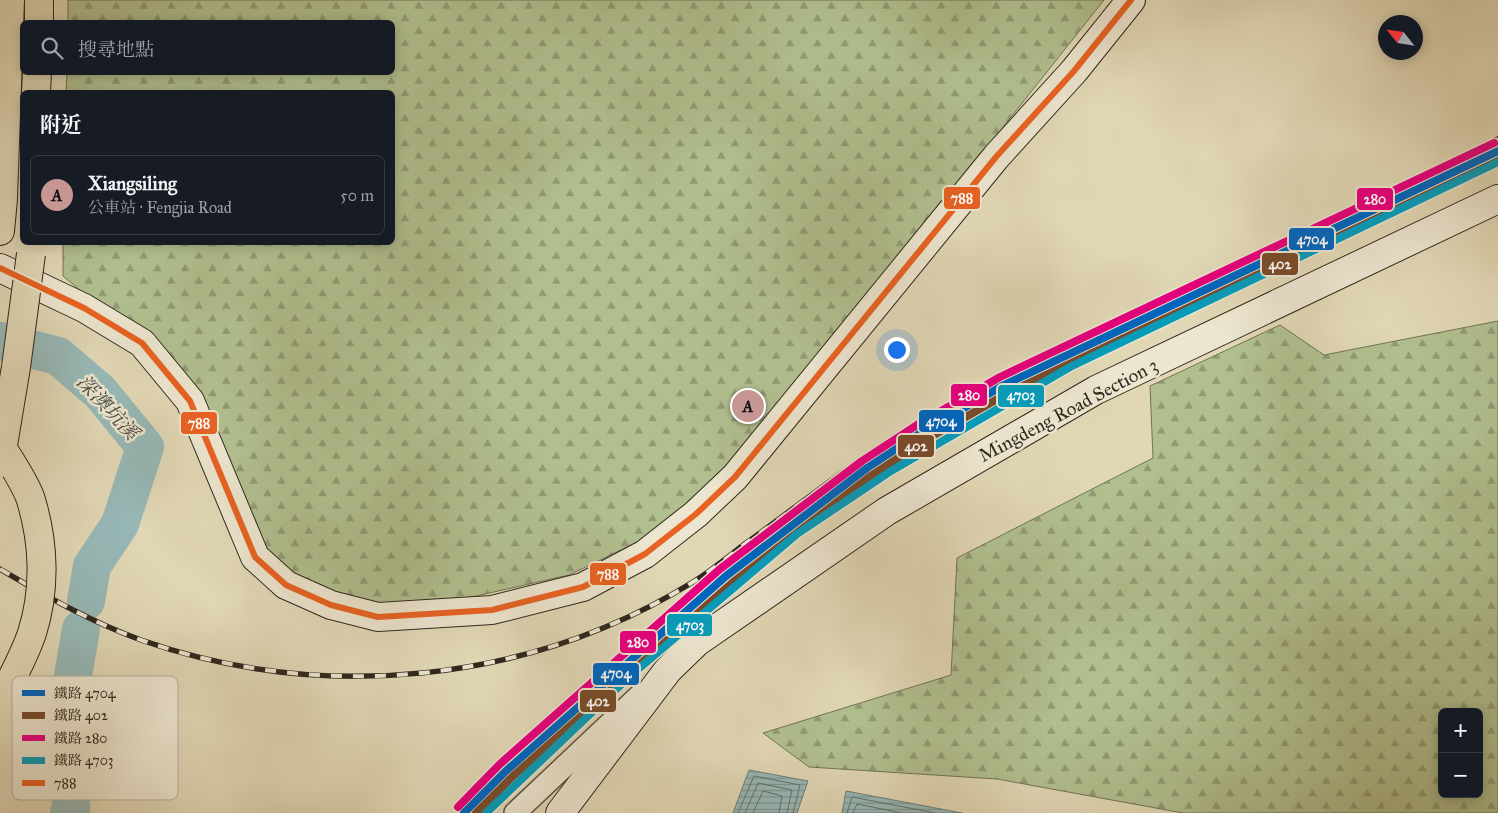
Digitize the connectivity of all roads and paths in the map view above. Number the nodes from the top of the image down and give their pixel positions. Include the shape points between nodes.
1 (10, 0) edge
2 (39, 0) edge
3 (1132, 0) edge
4 (38, 20) edge
5 (37, 75) edge
6 (36, 90) edge
7 (1498, 199) edge
8 (0, 231) edge
9 (31, 248) edge
10 (0, 268) edge
11 (0, 444) edge
12 (0, 464) edge
13 (668, 670) junction
14 (0, 702) edge
15 (515, 813) edge
16 (560, 813) edge

1 - 8 highway
2 - 4 highway
3 - 10 main road via 1074,71 996,156 735,477 696,514 645,554 583,587 492,610 378,617 331,604 286,585 255,557 190,401 142,343 84,308
5 - 6 highway
7 - 13 main road, Mingdeng Road Section 3 via 1096,390 887,511 697,642
9 - 12 highway, bridge
11 - 14 highway, bridge via 30,497 42,563 41,596 32,632
13 - 15 street, Mingdeng Road Section 3
13 - 16 main road, Mingdeng Road Section 3

